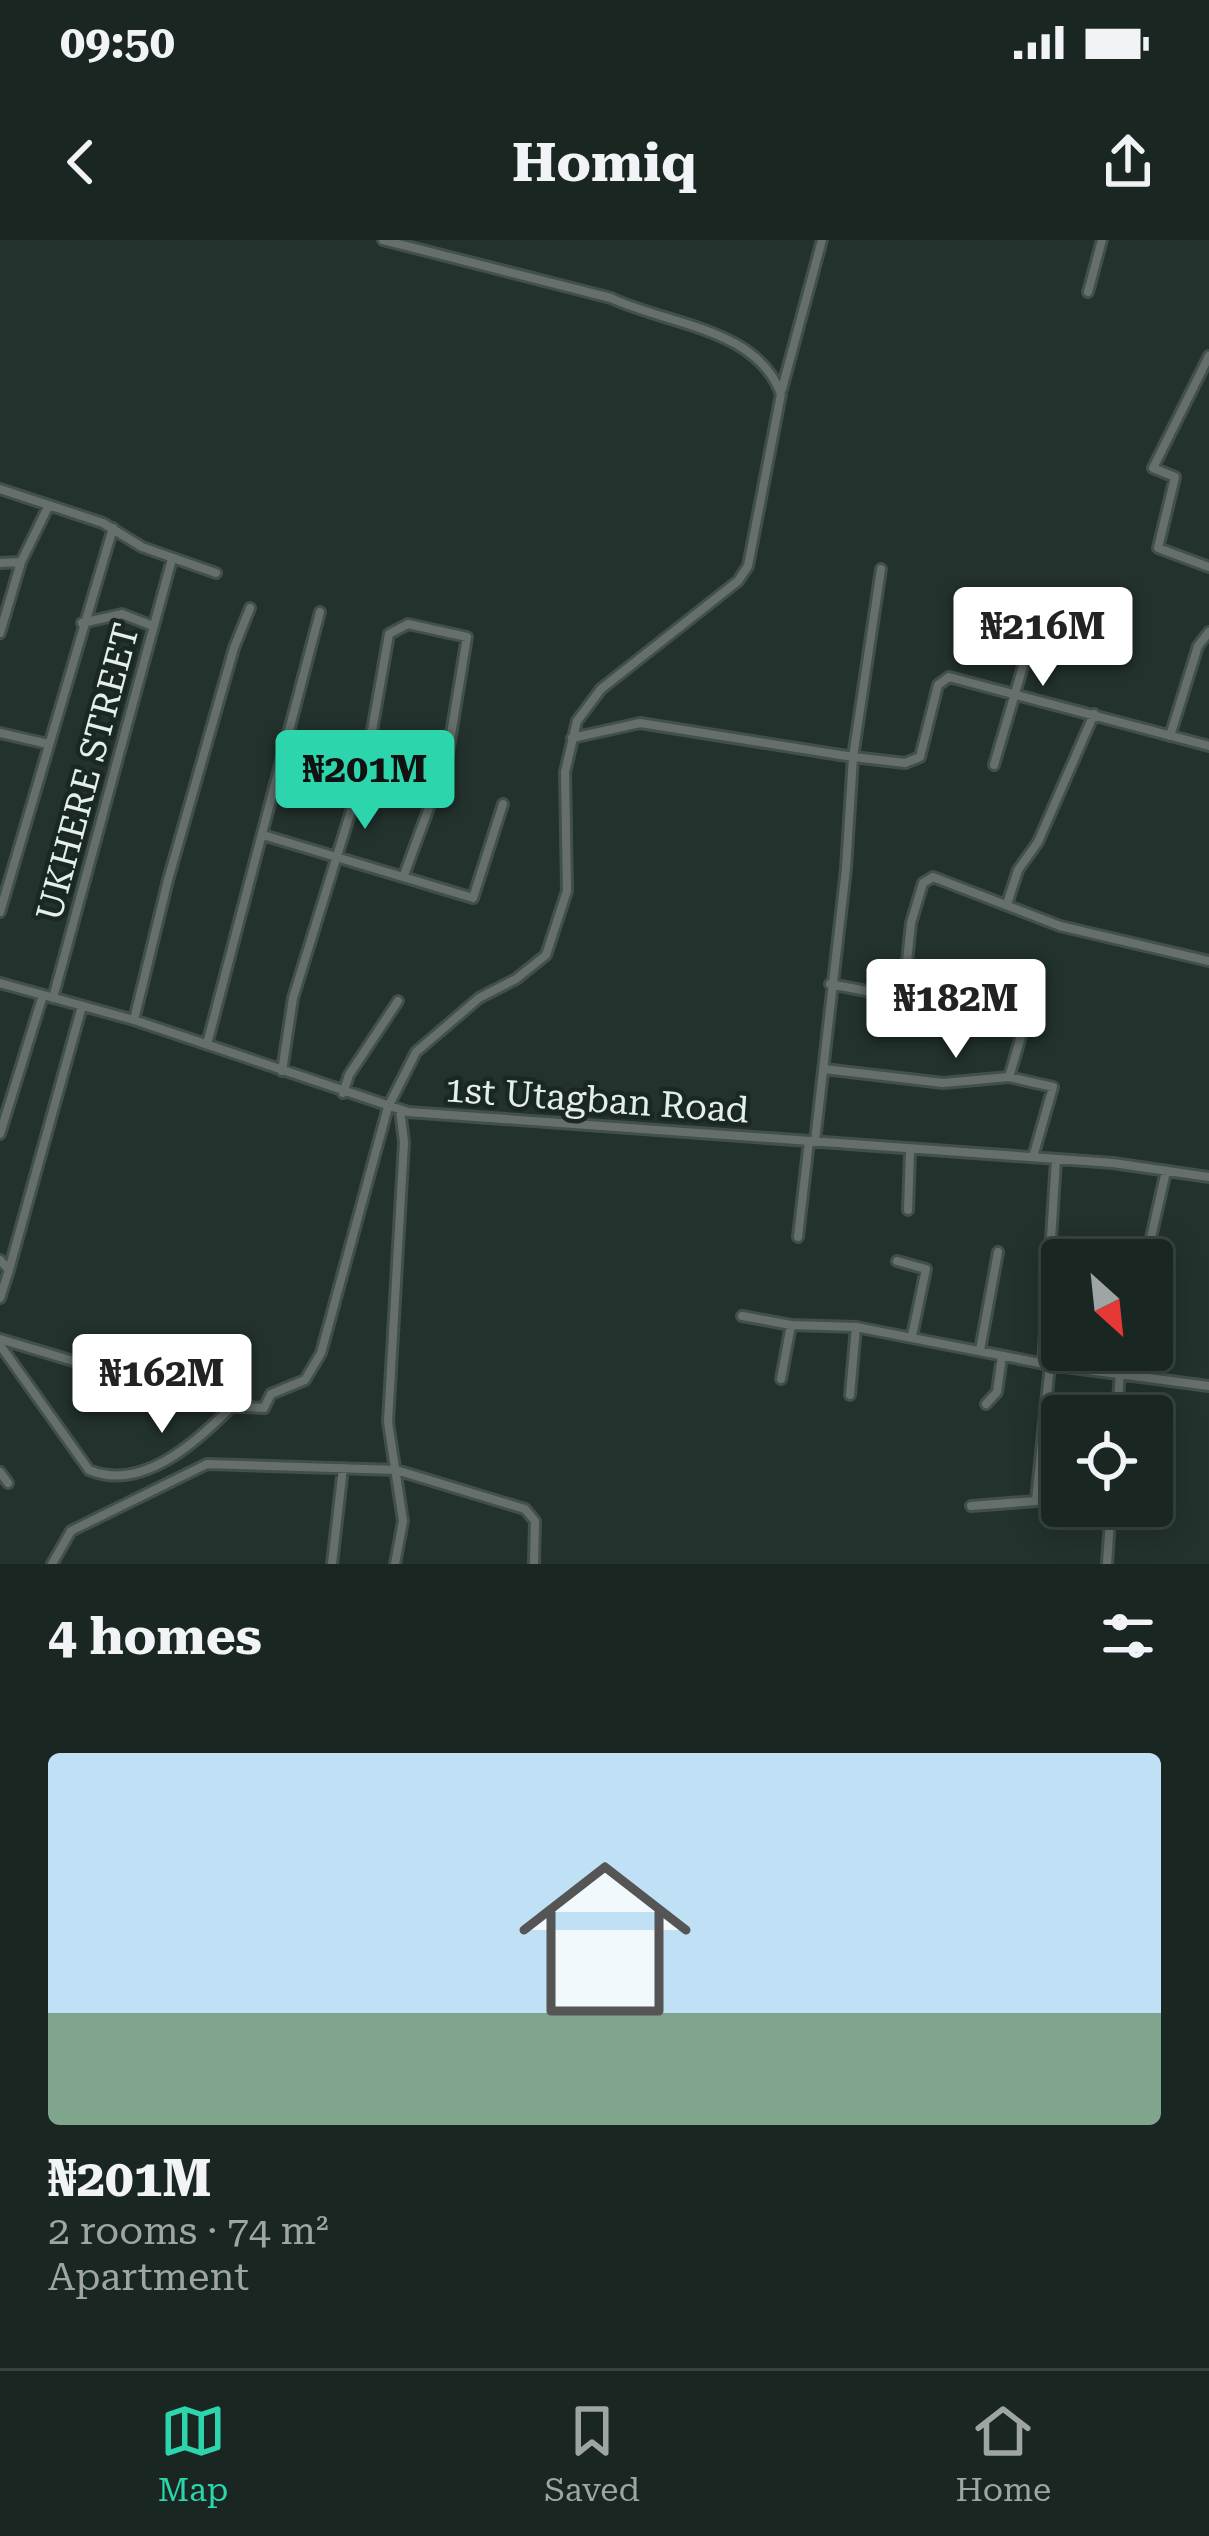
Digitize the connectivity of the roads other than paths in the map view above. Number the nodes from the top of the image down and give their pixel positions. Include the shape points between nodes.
1 (382, 240) edge
2 (822, 240) edge
3 (1102, 240) edge
4 (1088, 292) dead end
5 (1209, 356) edge
6 (781, 394) junction
7 (0, 489) edge
8 (48, 506) junction
9 (113, 528) junction
10 (172, 559) junction
11 (21, 562) junction
12 (0, 563) edge
13 (1209, 567) edge
14 (881, 568) dead end
15 (216, 573) dead end
16 (1043, 598) dead end
17 (250, 608) dead end
18 (320, 612) dead end
19 (82, 623) junction
20 (153, 626) junction
21 (1209, 632) edge
22 (0, 633) edge
23 (1019, 694) junction
24 (1094, 713) junction
25 (0, 733) edge
26 (1170, 736) junction
27 (572, 739) junction
28 (48, 744) junction
29 (1209, 746) edge
30 (853, 757) junction
31 (994, 765) dead end
32 (503, 804) dead end
33 (263, 835) junction
34 (333, 860) junction
35 (404, 875) junction
36 (1006, 904) junction
37 (0, 912) edge
38 (1209, 961) edge
39 (0, 983) edge
40 (830, 984) junction
41 (48, 997) junction
42 (903, 1000) junction
43 (398, 1001) dead end
44 (82, 1006) junction
45 (134, 1020) junction
46 (207, 1044) junction
47 (824, 1069) junction
48 (282, 1071) junction
49 (1009, 1077) junction
50 (343, 1093) junction
51 (388, 1107) junction
52 (400, 1109) junction
53 (0, 1134) edge
54 (812, 1141) junction
55 (910, 1152) junction
56 (1033, 1157) junction
57 (1056, 1160) junction
58 (1166, 1171) junction
59 (1209, 1178) edge
60 (908, 1210) dead end
61 (798, 1237) dead end
62 (1053, 1239) edge
63 (1151, 1239) edge
64 (998, 1252) dead end
65 (0, 1260) edge
66 (897, 1261) dead end
67 (9, 1270) junction
68 (0, 1298) edge
69 (742, 1316) dead end
70 (791, 1325) junction
71 (856, 1327) junction
72 (912, 1336) junction
73 (0, 1342) edge
74 (980, 1350) junction
75 (1002, 1356) junction
76 (1041, 1364) edge
77 (1047, 1371) edge
78 (1106, 1371) edge
79 (1125, 1373) junction
80 (782, 1379) dead end
81 (1209, 1386) edge
82 (850, 1395) dead end
83 (1121, 1395) edge
84 (986, 1404) dead end
85 (232, 1406) junction
86 (343, 1468) junction
87 (396, 1470) junction
88 (0, 1472) edge
89 (8, 1483) dead end
90 (971, 1506) dead end
91 (1109, 1527) edge
92 (52, 1564) edge
93 (332, 1564) edge
94 (394, 1564) edge
95 (534, 1564) edge
96 (1106, 1564) edge

1 - 6 street via 728,337 772,370
2 - 6 street
3 - 4 street
5 - 13 street via 1153,467 1175,477 1158,548
6 - 27 street via 748,566 602,689
7 - 8 street
8 - 9 street
8 - 11 street
9 - 10 street
9 - 19 street
10 - 15 street
10 - 20 street, UKHERE STREET
11 - 12 street
11 - 22 street
14 - 30 street
16 - 23 street
17 - 45 street
18 - 33 street
19 - 20 street via 122,614
19 - 28 street
20 - 41 street, UKHERE STREET via 125,747
21 - 26 street
23 - 24 street
23 - 30 street via 941,679 920,757
23 - 31 street
24 - 26 street
24 - 36 street
25 - 28 street
26 - 29 street
27 - 30 street via 640,723
27 - 51 street via 567,891 546,955 478,998 416,1052
28 - 37 street
30 - 40 street
32 - 35 street via 473,898
33 - 34 street
33 - 46 street
34 - 35 street
34 - 35 street via 367,759 389,634 424,625 466,637 447,758
34 - 48 street via 285,1027
36 - 38 street via 1060,926
36 - 42 street via 927,878 911,923
39 - 41 street, 1st Utagban Road
40 - 42 street
40 - 47 street
41 - 44 street, 1st Utagban Road
41 - 53 street, UKHERE STREET
42 - 49 street via 1022,1022
43 - 50 street
44 - 45 street, 1st Utagban Road
44 - 67 street
45 - 46 street, 1st Utagban Road
46 - 48 street, 1st Utagban Road
47 - 49 street via 943,1083
47 - 54 street
48 - 50 street, 1st Utagban Road
49 - 56 street via 1054,1089
50 - 51 street, 1st Utagban Road
51 - 52 street, 1st Utagban Road
51 - 85 street via 314,1370 271,1394 264,1408
52 - 54 street, 1st Utagban Road
52 - 87 street via 388,1422
54 - 55 street, 1st Utagban Road
54 - 61 street
55 - 56 street, 1st Utagban Road
55 - 60 street
56 - 57 street, 1st Utagban Road
57 - 58 street, 1st Utagban Road
57 - 62 street
58 - 59 street, 1st Utagban Road
58 - 63 street
64 - 74 street
65 - 67 street
66 - 72 street via 926,1269
67 - 68 street
69 - 70 street
70 - 71 street
70 - 80 street
71 - 72 street
71 - 82 street
72 - 74 street
73 - 85 street
73 - 85 street via 89,1470 111,1479 169,1459
74 - 75 street
75 - 76 street
75 - 84 street via 997,1392
77 - 90 street via 1036,1501
78 - 79 street
79 - 81 street
79 - 83 street
86 - 87 street
86 - 92 street via 207,1463 71,1531
86 - 93 street
87 - 94 street via 403,1521
87 - 95 street via 525,1509 535,1521
88 - 89 street
91 - 96 street

